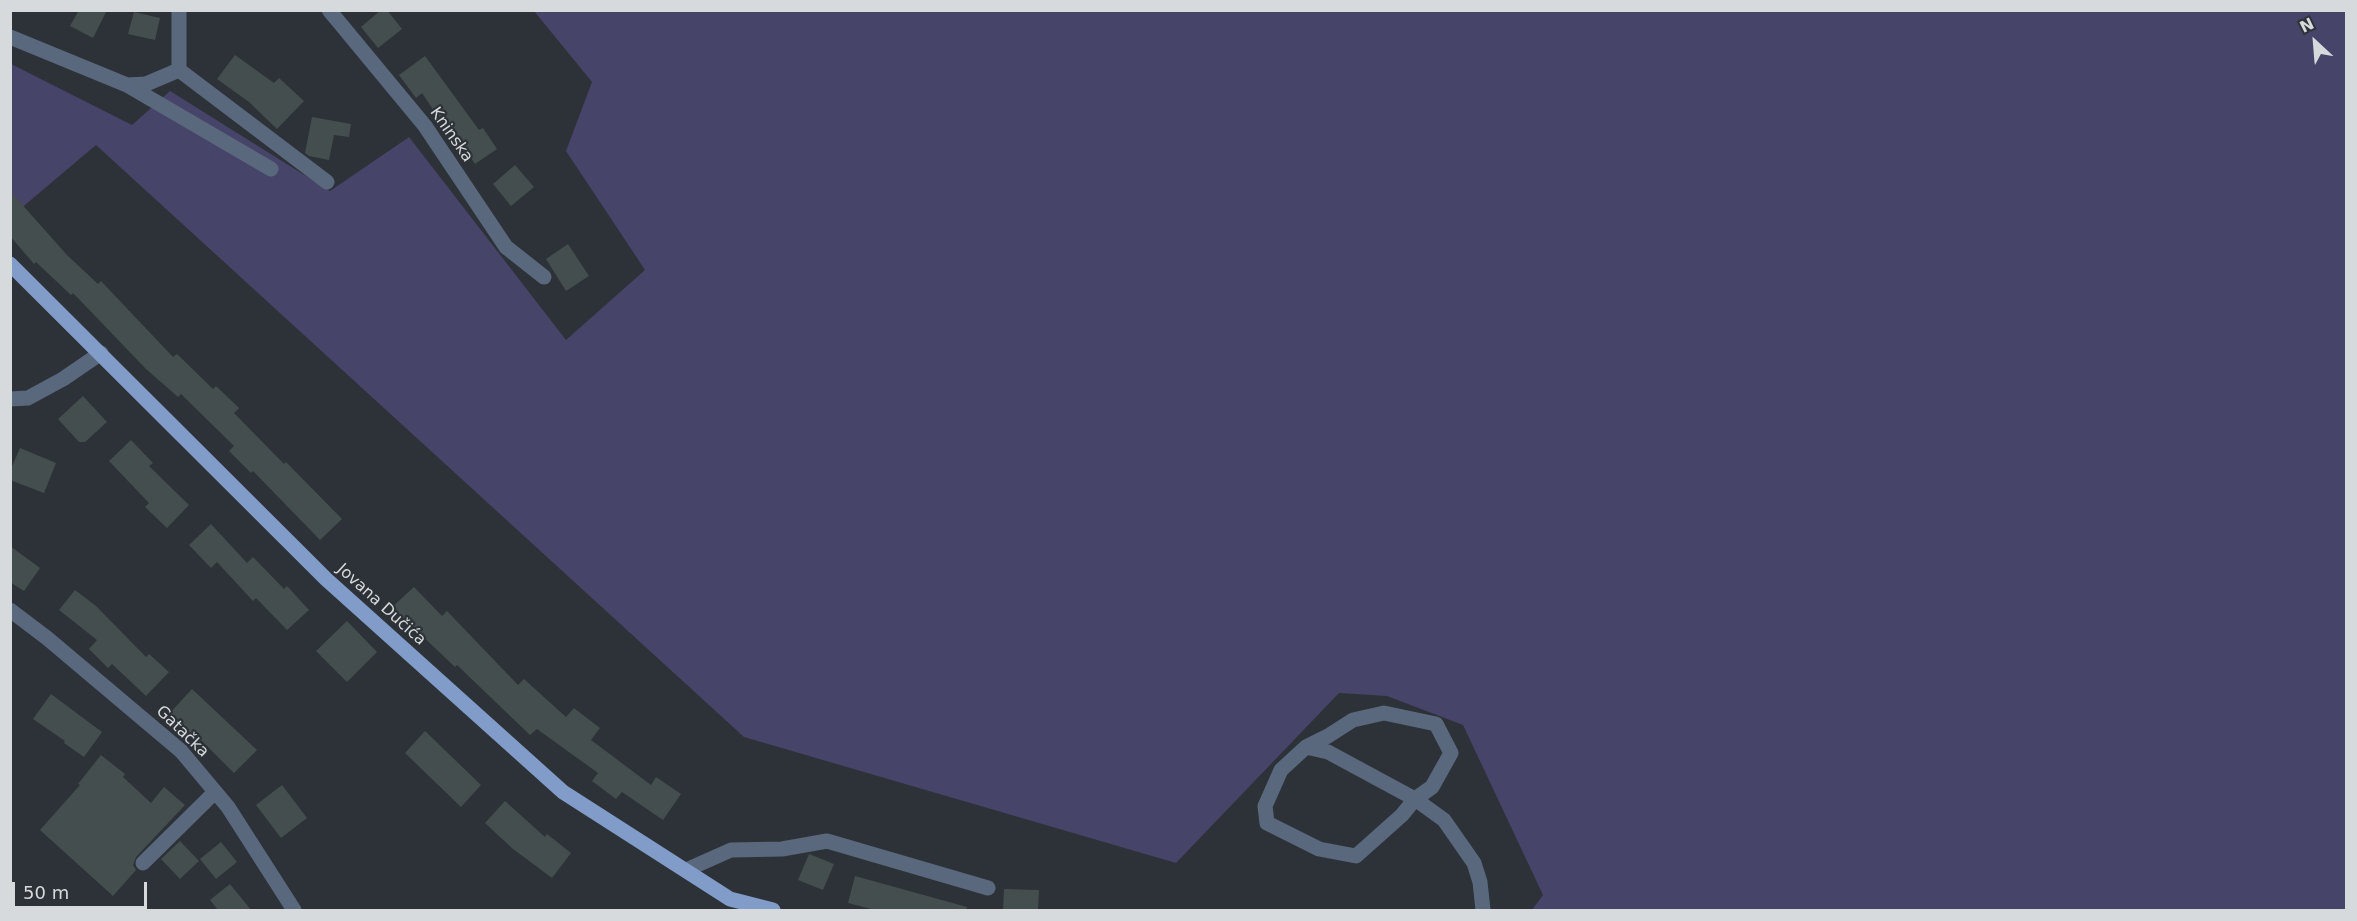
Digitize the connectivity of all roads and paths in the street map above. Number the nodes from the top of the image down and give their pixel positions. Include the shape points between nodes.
1 (179, 10) edge
2 (329, 10) edge
3 (10, 37) edge
4 (179, 70) junction
5 (127, 85) junction
6 (271, 169) dead end
7 (327, 182) dead end
8 (10, 264) edge
9 (544, 277) dead end
10 (101, 353) junction
11 (10, 399) edge
12 (10, 610) edge
13 (1306, 747) junction
14 (214, 792) junction
15 (1415, 799) junction
16 (143, 862) dead end
17 (686, 870) junction
18 (988, 888) dead end
19 (730, 905) edge
20 (294, 910) edge
21 (773, 910) edge
22 (1483, 910) edge

1 - 4 street
2 - 9 street, Kninska via 425,126 506,247
3 - 5 street
4 - 5 street via 146,84
4 - 7 street
5 - 6 street
8 - 10 main road, Jovana Dučića
10 - 11 street via 28,398
10 - 17 main road, Jovana Dučića via 326,579 563,792
12 - 14 street, Gatačka via 181,751
13 - 15 street via 1328,752
13 - 15 street via 1353,720 1384,712 1436,724 1451,753 1432,786
13 - 15 street via 1281,770 1265,806 1267,823 1319,849 1356,856 1402,816
14 - 16 street
14 - 20 street, Gatačka via 228,807
15 - 22 street via 1444,820 1474,863
17 - 18 street via 731,850 782,849 827,841
17 - 19 main road, Jovana Dučića
19 - 21 main road, Jovana Dučića

